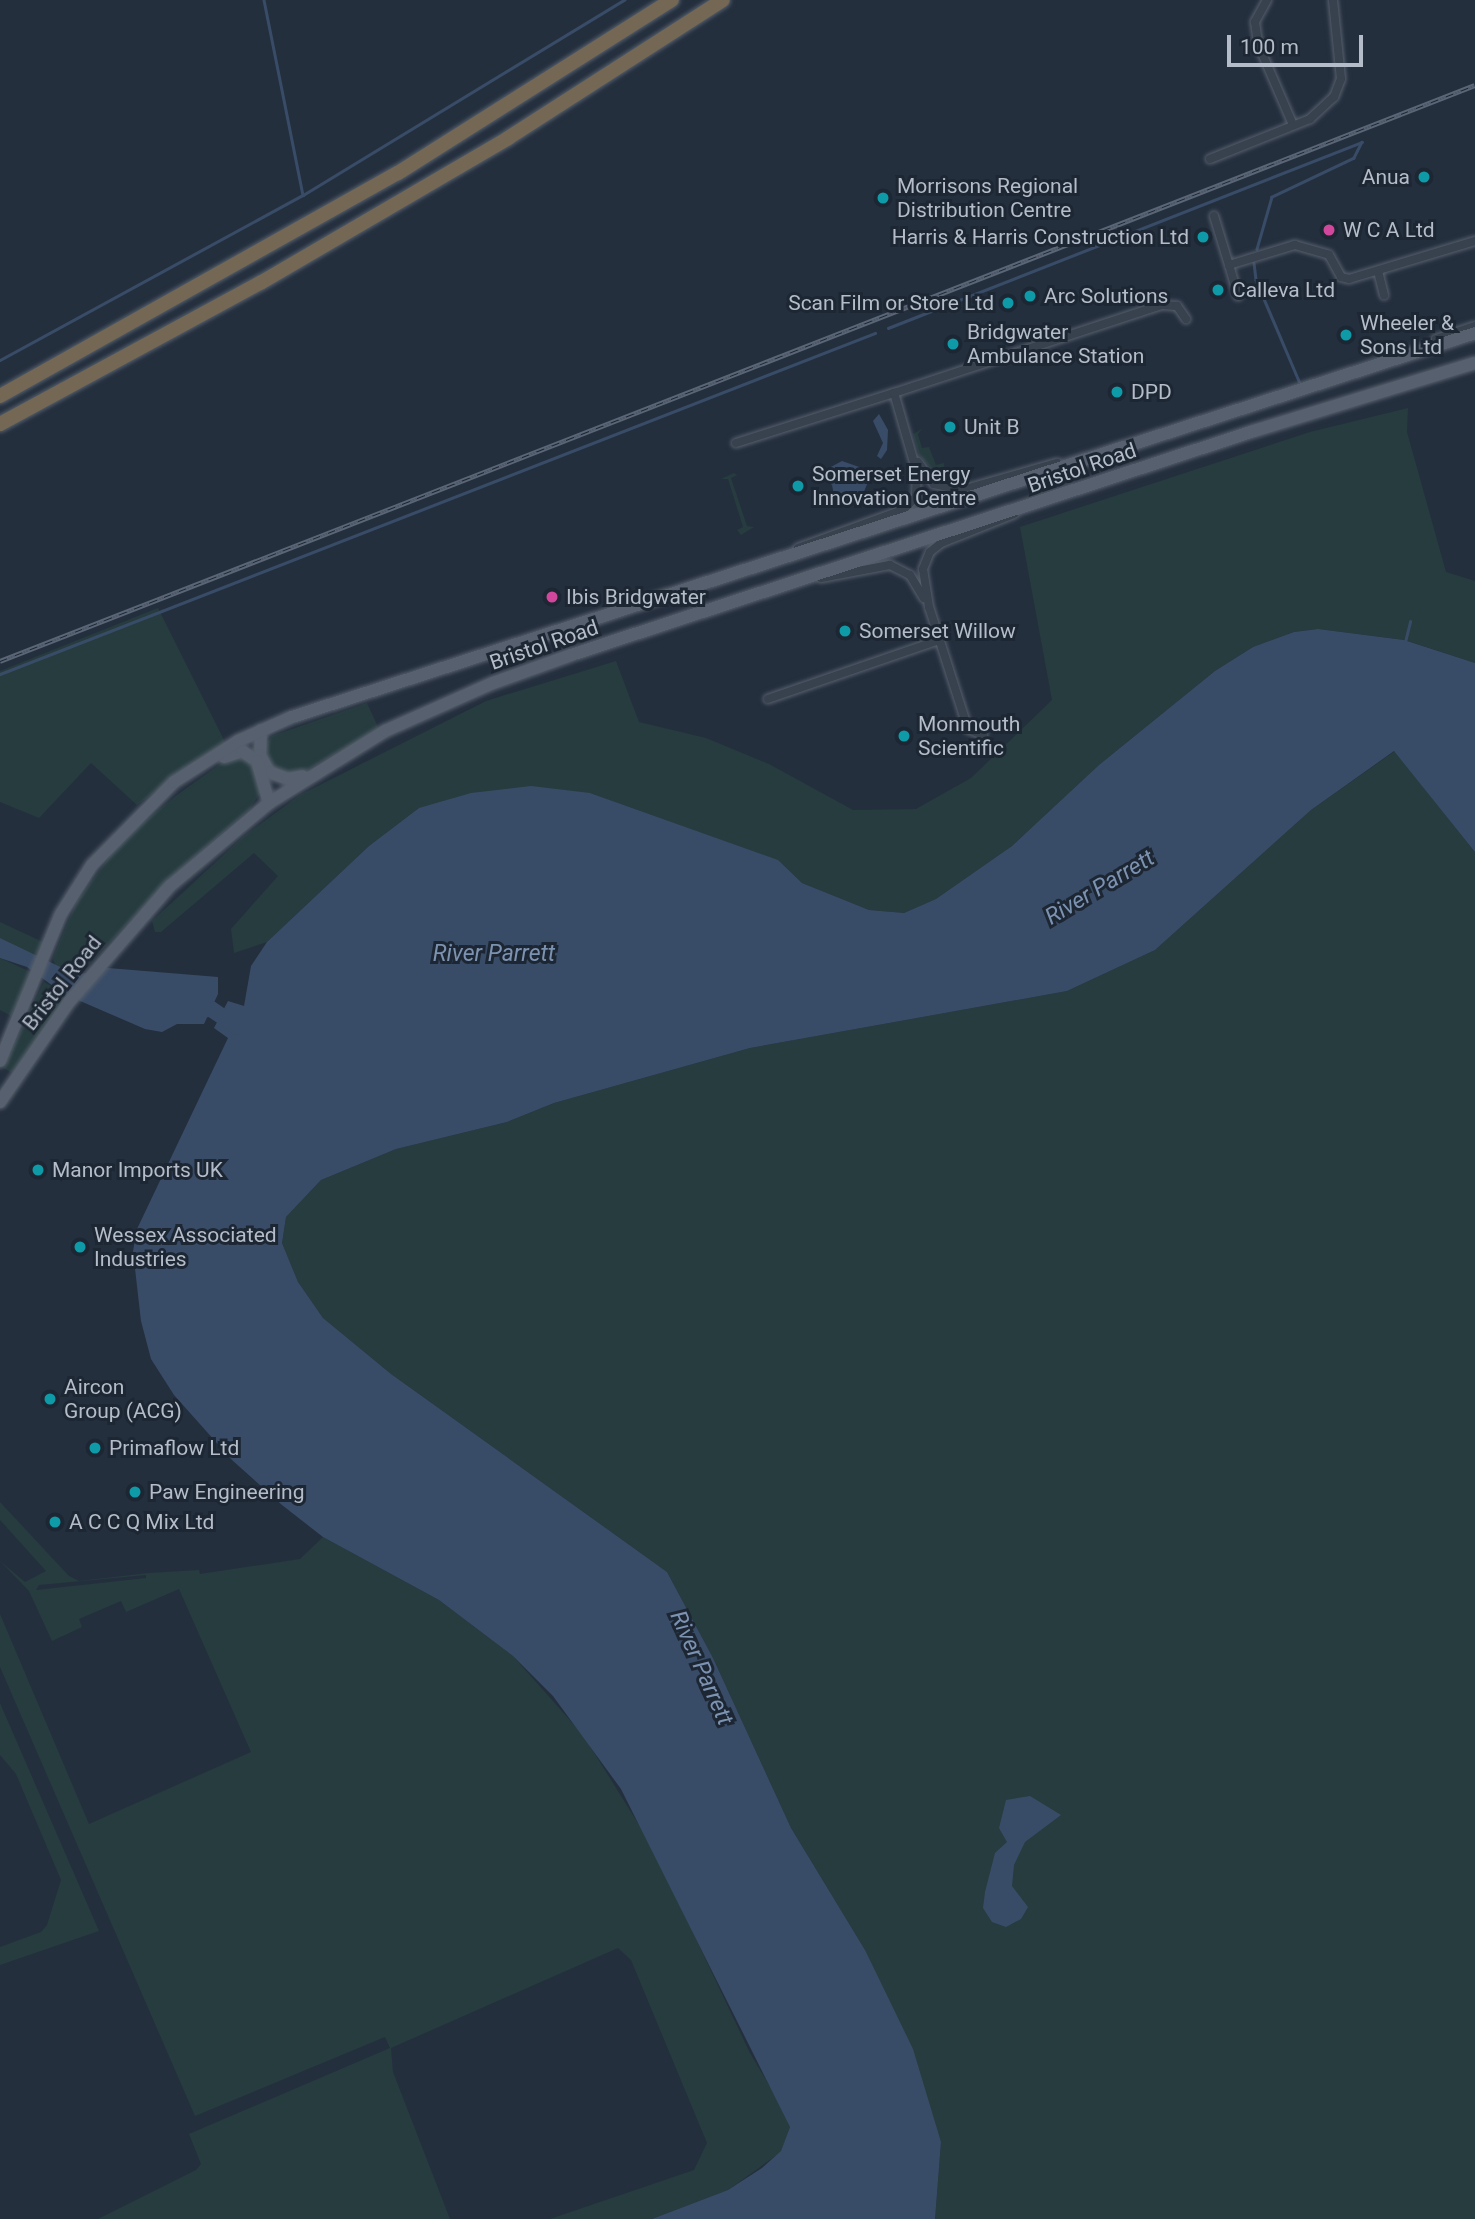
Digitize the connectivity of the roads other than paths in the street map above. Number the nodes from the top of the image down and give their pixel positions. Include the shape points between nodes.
1 (672, 0) edge
2 (723, 0) edge
3 (1267, 0) edge
4 (1333, 0) edge
5 (1293, 125) junction
6 (1210, 159) dead end
7 (1214, 216) dead end
8 (1475, 241) edge
9 (1229, 265) junction
10 (1378, 271) junction
11 (1384, 295) dead end
12 (1238, 296) dead end
13 (1186, 319) dead end
14 (1475, 326) edge
15 (1475, 333) edge
16 (1399, 357) junction
17 (1475, 363) edge
18 (894, 393) junction
19 (0, 396) edge
20 (0, 424) edge
21 (736, 443) dead end
22 (1118, 449) junction
23 (912, 450) junction
24 (1021, 510) junction
25 (771, 564) junction
26 (806, 579) junction
27 (929, 607) junction
28 (939, 640) junction
29 (768, 699) dead end
30 (261, 730) junction
31 (983, 735) dead end
32 (310, 774) junction
33 (158, 796) junction
34 (269, 803) junction
35 (0, 1061) edge
36 (0, 1102) edge

1 - 19 highway via 398,173
2 - 20 highway via 485,152 262,282
3 - 5 street via 1255,22 1258,44
4 - 5 street via 1341,79 1324,108
5 - 6 street
7 - 9 street
8 - 10 street
9 - 10 street via 1295,245 1329,255 1341,277
9 - 12 street
10 - 11 street
13 - 18 street via 1177,306 1162,305
14 - 16 street, Bristol Road via 1416,346
15 - 16 main road, Bristol Road
16 - 22 main road, Bristol Road
17 - 24 main road, Bristol Road
18 - 21 street
18 - 23 street
22 - 23 street via 962,489 934,484
22 - 25 main road, Bristol Road
23 - 25 street via 919,483 911,505 811,541
24 - 26 main road, Bristol Road
24 - 27 street via 930,552 923,569
25 - 30 main road, Bristol Road
26 - 27 street via 890,565 910,575
26 - 32 main road, Bristol Road via 493,683 385,730
27 - 28 street
28 - 29 street
28 - 31 street via 968,729
30 - 32 main road via 260,755 269,772 288,779
30 - 33 main road, Bristol Road via 207,759
32 - 34 main road, Bristol Road
33 - 34 main road via 234,751 242,751 257,761
33 - 35 main road, Bristol Road via 92,865 45,948
34 - 36 main road, Bristol Road via 170,886 104,959

